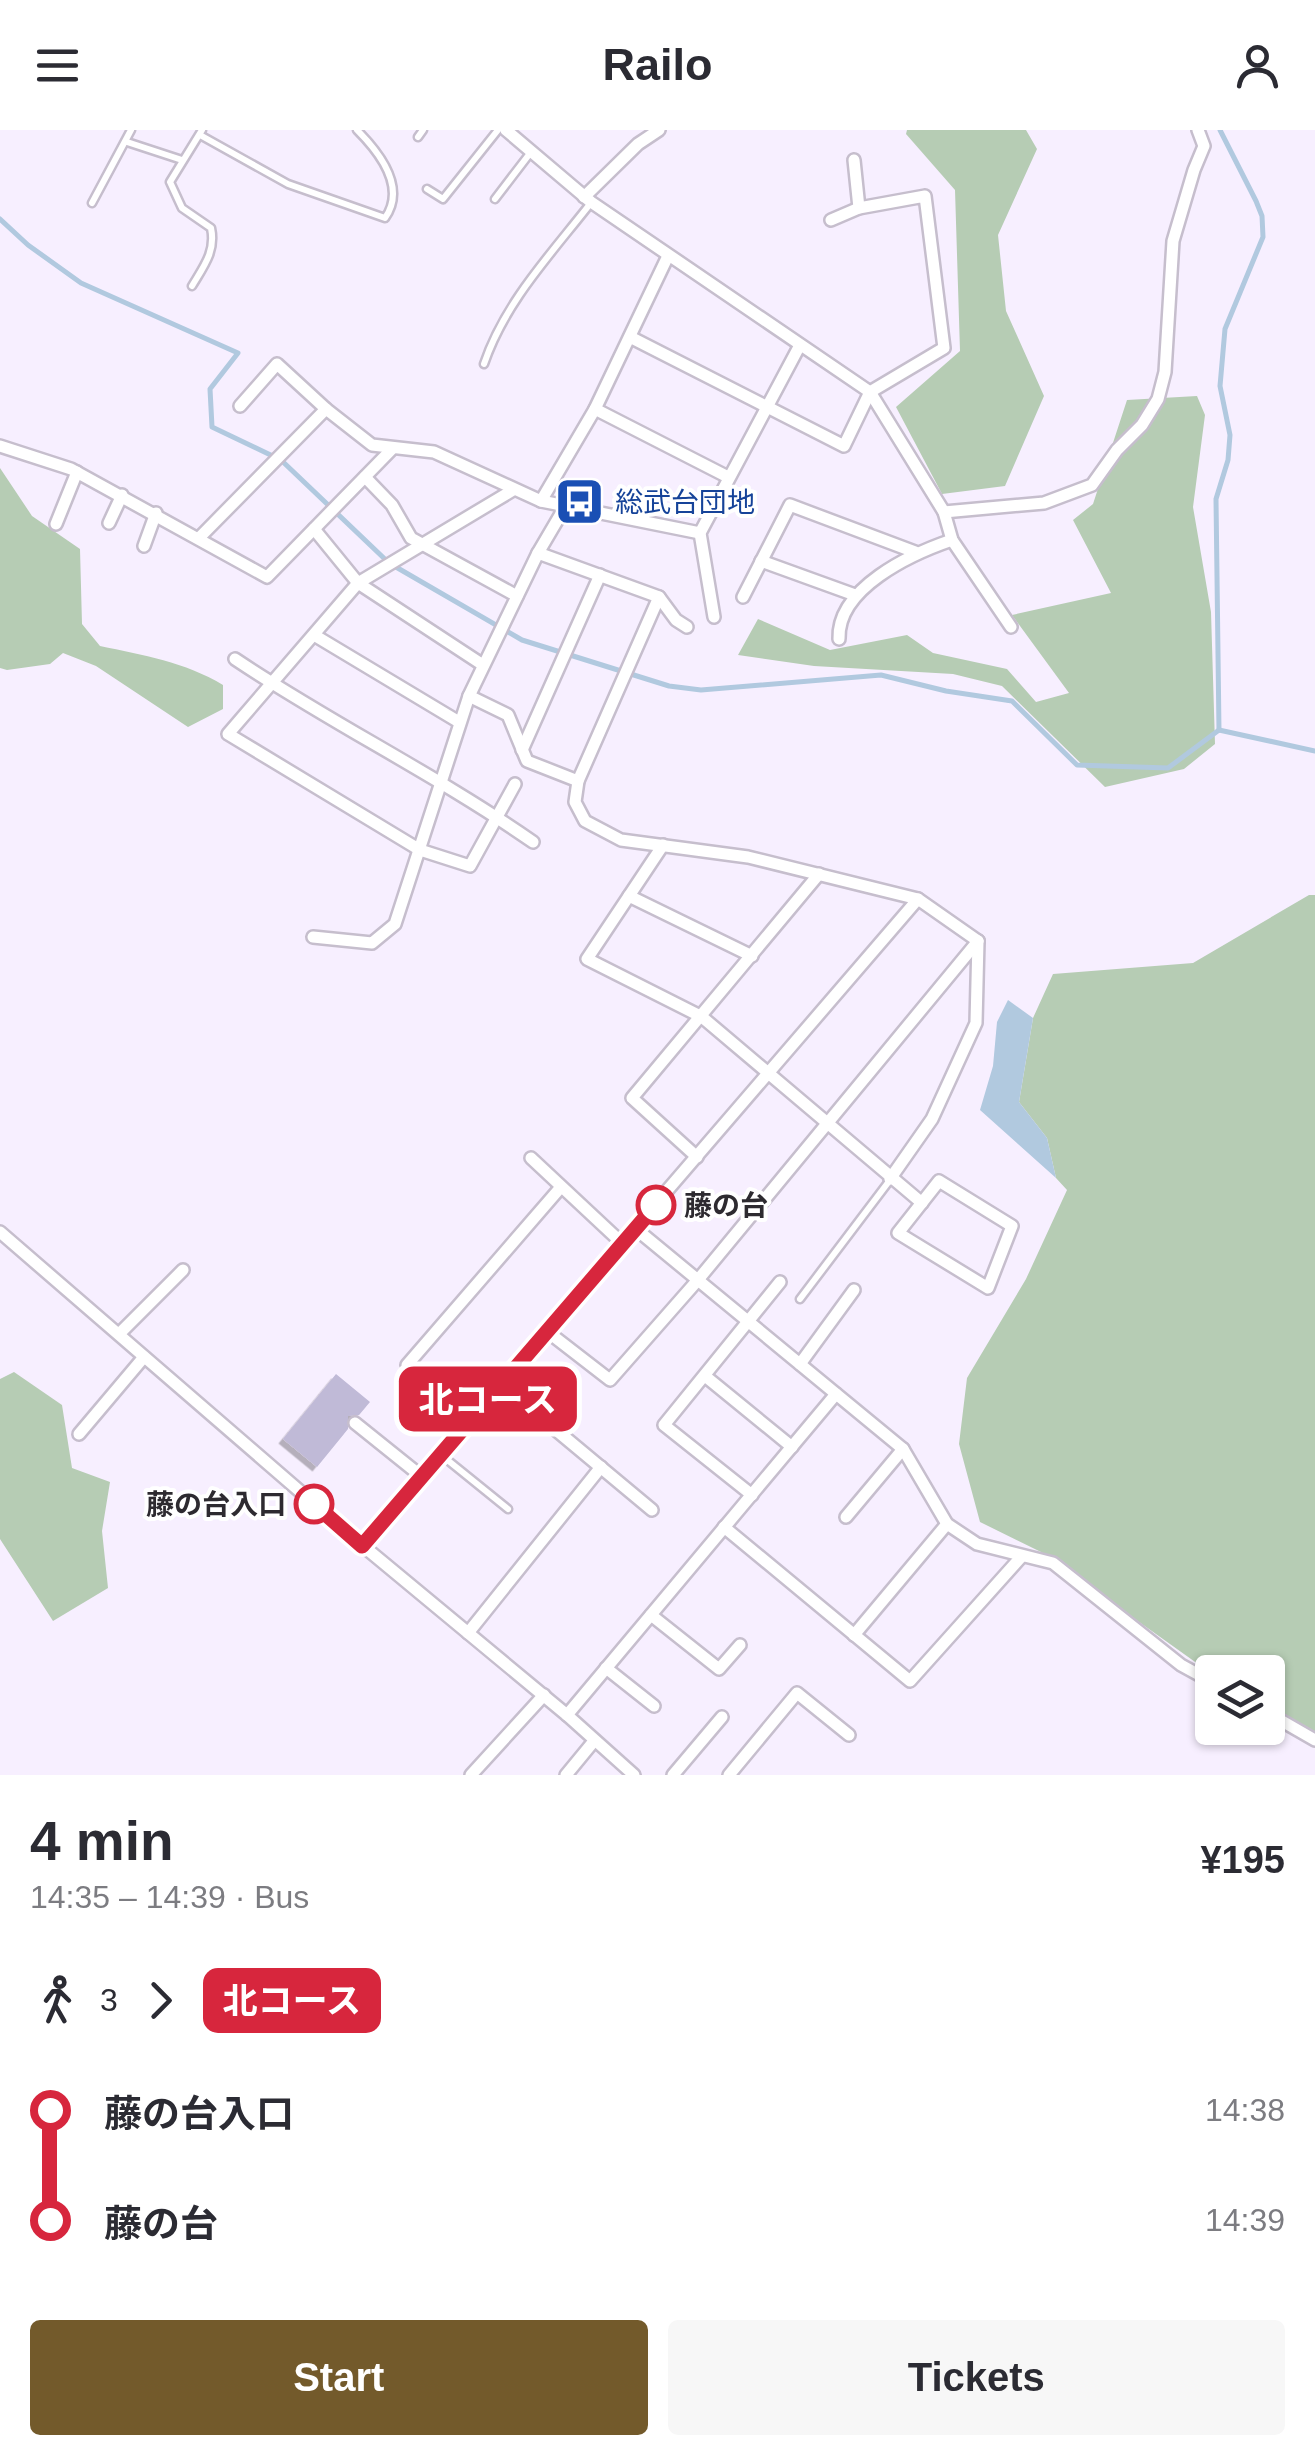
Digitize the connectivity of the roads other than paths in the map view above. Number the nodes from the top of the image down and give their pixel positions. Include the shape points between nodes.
1 (131, 130) edge
2 (357, 130) edge
3 (498, 130) edge
4 (506, 130) edge
5 (659, 130) edge
6 (1198, 130) edge
7 (201, 132) edge
8 (127, 142) junction
9 (532, 151) junction
10 (182, 160) junction
11 (854, 160) dead end
12 (427, 189) dead end
13 (495, 199) dead end
14 (587, 200) junction
15 (92, 203) dead end
16 (859, 208) junction
17 (830, 220) dead end
18 (668, 256) junction
19 (192, 286) dead end
20 (630, 337) junction
21 (800, 345) junction
22 (484, 364) dead end
23 (870, 392) junction
24 (240, 406) dead end
25 (766, 407) junction
26 (595, 409) junction
27 (326, 410) junction
28 (0, 446) edge
29 (392, 449) junction
30 (77, 472) junction
31 (365, 477) junction
32 (728, 477) junction
33 (513, 490) junction
34 (122, 495) junction
35 (541, 501) junction
36 (564, 506) junction
37 (944, 512) junction
38 (156, 513) junction
39 (56, 524) dead end
40 (109, 524) dead end
41 (314, 530) junction
42 (700, 534) junction
43 (199, 538) junction
44 (952, 540) junction
45 (421, 545) junction
46 (144, 546) dead end
47 (914, 552) junction
48 (538, 553) junction
49 (761, 561) junction
50 (600, 575) junction
51 (358, 583) junction
52 (854, 595) junction
53 (517, 596) junction
54 (743, 596) dead end
55 (659, 597) junction
56 (714, 617) dead end
57 (687, 627) dead end
58 (1010, 627) dead end
59 (314, 635) junction
60 (839, 638) dead end
61 (236, 658) dead end
62 (483, 664) junction
63 (270, 682) junction
64 (468, 696) junction
65 (459, 722) junction
66 (522, 750) junction
67 (578, 780) junction
68 (441, 781) junction
69 (516, 784) dead end
70 (498, 817) junction
71 (533, 842) dead end
72 (664, 845) junction
73 (420, 850) junction
74 (819, 874) junction
75 (630, 896) junction
76 (918, 898) junction
77 (313, 938) dead end
78 (978, 941) junction
79 (752, 956) junction
80 (702, 1018) junction
81 (768, 1074) junction
82 (825, 1124) junction
83 (697, 1157) junction
84 (531, 1158) dead end
85 (890, 1179) junction
86 (562, 1187) junction
87 (922, 1202) junction
88 (636, 1229) junction
89 (0, 1232) edge
90 (624, 1244) junction
91 (182, 1270) dead end
92 (697, 1281) junction
93 (780, 1282) dead end
94 (854, 1290) dead end
95 (800, 1299) dead end
96 (748, 1324) junction
97 (548, 1332) junction
98 (119, 1334) junction
99 (144, 1357) junction
100 (800, 1364) junction
101 (704, 1376) junction
102 (502, 1385) junction
103 (836, 1394) junction
104 (469, 1420) junction
105 (355, 1423) dead end
106 (79, 1434) dead end
107 (792, 1447) junction
108 (904, 1449) junction
109 (440, 1454) junction
110 (601, 1467) junction
111 (421, 1476) junction
112 (752, 1495) junction
113 (508, 1510) dead end
114 (652, 1510) dead end
115 (846, 1516) dead end
116 (947, 1524) junction
117 (724, 1528) junction
118 (362, 1546) junction
119 (1022, 1556) junction
120 (650, 1615) junction
121 (468, 1633) junction
122 (854, 1634) junction
123 (740, 1645) dead end
124 (606, 1668) junction
125 (1195, 1672) edge
126 (544, 1696) junction
127 (654, 1706) dead end
128 (567, 1715) junction
129 (722, 1717) dead end
130 (1285, 1723) edge
131 (849, 1735) dead end
132 (1315, 1740) edge
133 (594, 1741) junction
134 (470, 1775) edge
135 (566, 1775) edge
136 (634, 1775) edge
137 (673, 1775) edge
138 (729, 1775) edge

1 - 8 lane
2 - 7 lane via 380,152 394,196 385,218 288,184
3 - 12 lane via 443,200
4 - 9 street
5 - 14 street
6 - 37 street via 1204,146 1173,242 1165,372 1142,425 1092,486 1044,503
7 - 10 lane
8 - 10 lane
8 - 15 lane
9 - 13 lane
9 - 14 street
10 - 19 lane via 170,182 182,208 211,228 213,237 213,250
11 - 16 street
14 - 18 street
14 - 22 lane via 495,331
16 - 17 street
16 - 23 street via 925,196 944,348
18 - 20 street
18 - 21 street
20 - 25 street
20 - 26 street
21 - 23 street
21 - 25 street
23 - 25 street via 844,446
23 - 37 street
24 - 27 street via 276,364
25 - 32 street
26 - 32 street
26 - 35 street
27 - 29 street via 372,445
27 - 43 street
28 - 30 street
29 - 31 street
29 - 33 street via 434,452
30 - 34 street
30 - 39 street
31 - 41 street
31 - 45 street
32 - 42 street
33 - 35 street
33 - 45 street
34 - 38 street
34 - 40 street
35 - 36 street
36 - 42 street
36 - 48 street
37 - 44 street
38 - 43 street
38 - 46 street
41 - 43 street via 267,577
41 - 51 street
42 - 56 street
44 - 47 street
44 - 58 street
45 - 51 street
45 - 53 street
47 - 49 street via 790,504
47 - 52 street
48 - 50 street
48 - 53 street
49 - 52 street
49 - 54 street
50 - 55 street
50 - 66 street
51 - 59 street
51 - 62 street
52 - 60 street
53 - 62 street
55 - 57 street
55 - 67 street
59 - 63 street
59 - 65 street
61 - 63 street
62 - 64 street
63 - 68 street
63 - 73 street via 228,734
64 - 65 street
64 - 66 street via 508,715
65 - 68 street
66 - 67 street via 527,762
67 - 72 street via 575,802 586,821 621,840
68 - 70 street
68 - 73 street
69 - 70 street
70 - 71 street
70 - 73 street via 470,866
72 - 74 street
72 - 75 street
73 - 77 street via 395,924 372,944
74 - 76 street
74 - 79 street
75 - 79 street
75 - 80 street via 587,959
76 - 78 street
76 - 81 street
78 - 82 street
78 - 85 street via 976,1023 932,1119
79 - 80 street
80 - 81 street
80 - 83 street via 632,1098
81 - 82 street
81 - 83 street
82 - 85 street
82 - 92 street
83 - 88 street
84 - 86 street
85 - 87 street
85 - 95 lane
86 - 90 street
86 - 104 street via 407,1365
87 - 87 street via 898,1233 988,1288 1012,1226 939,1181
88 - 90 street
88 - 92 street
89 - 98 street
90 - 97 street
91 - 98 street
92 - 96 street
92 - 97 street via 610,1380
93 - 96 street
94 - 100 street
96 - 100 street
96 - 101 street
97 - 102 street
98 - 99 street
99 - 106 street
99 - 118 street
100 - 103 street
101 - 107 street
101 - 112 street via 664,1426
102 - 104 street
102 - 110 street
103 - 107 street
103 - 108 street
104 - 109 street
105 - 111 street
107 - 112 street
108 - 115 street
108 - 116 street
109 - 111 street
109 - 113 lane
110 - 114 street
110 - 121 street
111 - 118 street
112 - 117 street
116 - 119 street via 977,1544
116 - 122 street
117 - 120 street
117 - 122 street
118 - 121 street
119 - 122 street via 910,1682
119 - 125 street via 1053,1563
120 - 123 street via 719,1669
120 - 124 street
121 - 126 street
124 - 127 street
124 - 128 street
126 - 128 street
126 - 134 street
128 - 133 street
129 - 137 street
130 - 132 street
131 - 138 street via 797,1693
133 - 135 street
133 - 136 street

